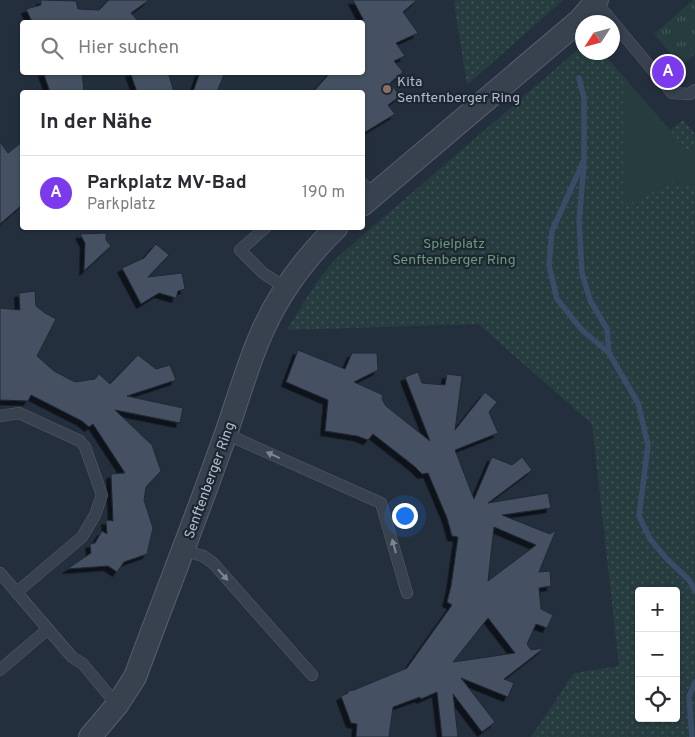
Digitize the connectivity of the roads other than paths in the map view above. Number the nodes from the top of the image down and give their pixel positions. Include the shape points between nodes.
1 (596, 1) edge
2 (695, 90) edge
3 (366, 194) edge
4 (263, 230) edge
5 (334, 230) edge
6 (286, 288) junction
7 (0, 416) edge
8 (226, 434) junction
9 (182, 550) junction
10 (0, 573) edge
11 (17, 592) junction
12 (407, 594) dead end
13 (48, 629) junction
14 (0, 670) edge
15 (312, 675) dead end
16 (118, 705) junction
17 (90, 737) edge

1 - 2 lane via 672,93 690,94
1 - 3 street via 580,20
4 - 6 lane via 240,250 263,273
5 - 6 street, Senftenberger Ring
6 - 8 street, Senftenberger Ring via 259,339
7 - 11 lane via 19,413 80,441 102,495 82,537
8 - 9 street, Senftenberger Ring
12 -> 8 lane via 381,503
9 -> 15 lane via 203,556 213,563
9 - 16 street, Senftenberger Ring via 135,677
10 - 11 lane
11 - 13 lane
13 - 14 lane
13 - 16 lane
16 - 17 street, Senftenberger Ring

